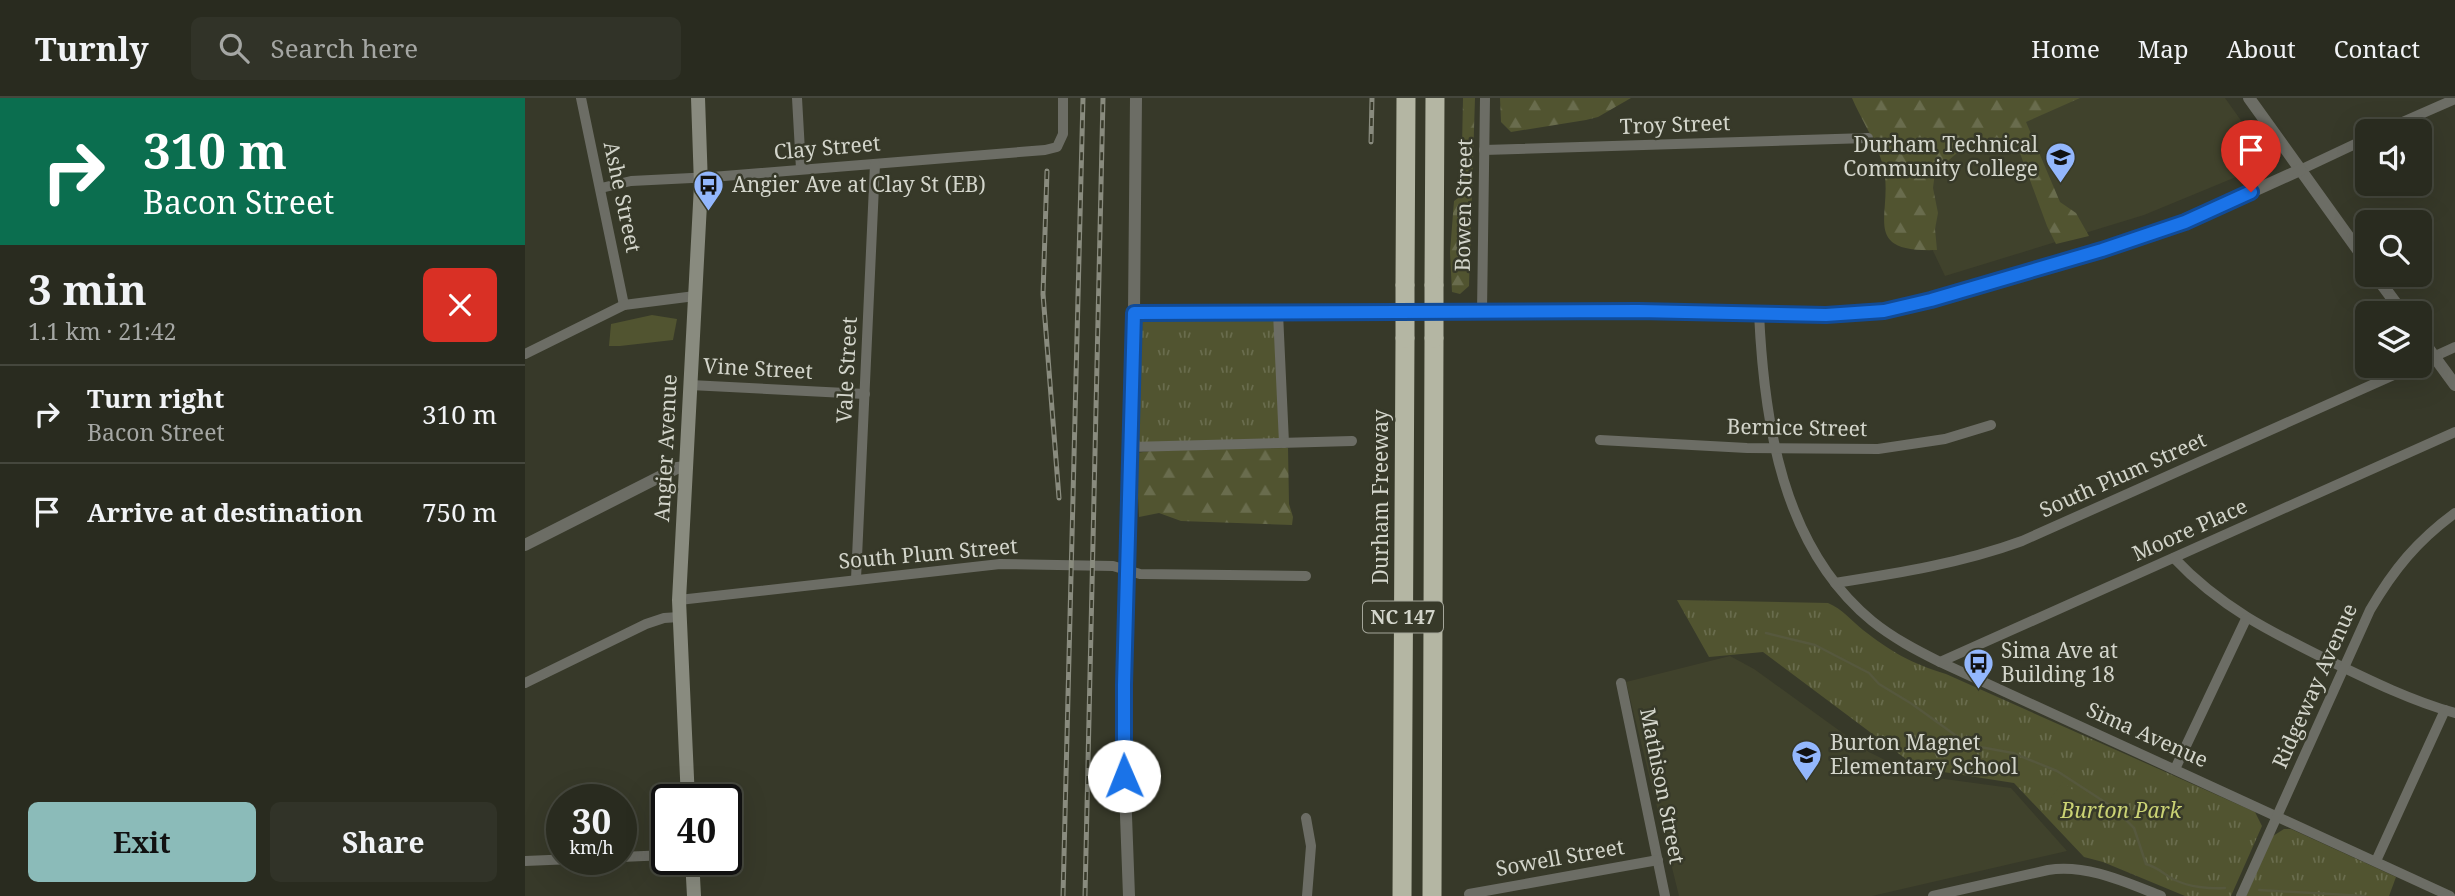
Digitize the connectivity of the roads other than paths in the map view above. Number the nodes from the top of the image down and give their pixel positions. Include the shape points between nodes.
1 (581, 98) edge
2 (698, 98) edge
3 (797, 98) edge
4 (1063, 98) edge
5 (1136, 98) edge
6 (1406, 98) edge
7 (1434, 98) edge
8 (1485, 98) edge
9 (2249, 98) edge
10 (2455, 99) edge
11 (2409, 119) edge
12 (1868, 138) dead end
13 (2355, 144) edge
14 (1484, 150) junction
15 (876, 164) junction
16 (801, 169) junction
17 (2299, 170) junction
18 (701, 178) junction
19 (601, 188) junction
20 (2355, 246) edge
21 (695, 296) junction
22 (624, 305) junction
23 (1482, 312) junction
24 (1134, 313) junction
25 (1278, 313) junction
26 (1759, 313) junction
27 (2455, 347) edge
28 (525, 353) edge
29 (2432, 353) edge
30 (2434, 356) junction
31 (2387, 378) edge
32 (690, 385) junction
33 (2455, 385) edge
34 (865, 394) junction
35 (1991, 425) dead end
36 (2455, 432) edge
37 (1599, 440) dead end
38 (1352, 441) dead end
39 (1284, 443) junction
40 (1130, 447) junction
41 (1775, 449) junction
42 (685, 467) junction
43 (2455, 513) edge
44 (525, 545) edge
45 (2174, 558) junction
46 (1127, 570) junction
47 (1306, 576) dead end
48 (856, 579) junction
49 (1835, 583) junction
50 (679, 600) junction
51 (679, 617) junction
52 (2246, 619) junction
53 (1940, 662) junction
54 (2344, 668) junction
55 (525, 683) edge
56 (1621, 683) dead end
57 (2450, 712) edge
58 (2175, 769) junction
59 (687, 784) edge
60 (2277, 816) junction
61 (1306, 818) dead end
62 (546, 860) edge
63 (1658, 860) junction
64 (525, 861) edge
65 (2377, 861) junction
66 (693, 875) edge
67 (1469, 894) dead end
68 (694, 896) edge
69 (1129, 896) edge
70 (1307, 896) edge
71 (1402, 896) edge
72 (1432, 896) edge
73 (1665, 896) edge
74 (1933, 896) edge
75 (2161, 896) edge
76 (2241, 896) edge
77 (2450, 896) edge

1 - 19 street, Ashe Street
2 - 18 main road, Angier Avenue
3 - 16 street
4 - 15 street, Clay Street via 1063,134 1057,147
5 - 24 street
6 - 71 highway, Durham Freeway / NC 147, bridge
7 - 72 highway, NC 147, bridge
8 - 14 street, Bowen Street
9 - 17 street
10 - 11 street
12 - 14 street, Troy Street
13 - 17 street
14 - 23 street, Bowen Street
15 - 16 street, Clay Street
15 - 34 street, Vale Street
16 - 18 street, Clay Street
17 - 20 street
17 - 26 street via 2185,222 1931,300 1849,314
18 - 19 street, Clay Street via 631,181
18 - 21 main road, Angier Avenue
19 - 22 street, Ashe Street
21 - 22 street
21 - 32 main road, Angier Avenue
22 - 28 street
23 - 25 street
23 - 26 street
24 - 25 street
24 - 40 street
25 - 39 street
26 - 41 street, Sima Avenue via 1763,391
27 - 30 street
29 - 30 street
30 - 33 street
31 - 49 street, South Plum Street via 2022,541 1910,571
32 - 34 street, Vine Street
32 - 42 main road, Angier Avenue
34 - 48 street, Vale Street
35 - 41 street, Bernice Street via 1899,447
36 - 45 street, Moore Place
37 - 41 street, Bernice Street
38 - 39 street
39 - 40 street
40 - 46 street
41 - 49 street, Sima Avenue via 1798,520
42 - 44 street
42 - 50 main road, Angier Avenue
43 - 54 street, Ridgeway Avenue via 2413,548 2384,586
45 - 52 street
45 - 53 street, Moore Place
46 - 47 street, South Plum Street via 1140,574
46 - 48 street, South Plum Street via 1000,564
46 - 69 street via 1123,734
48 - 50 street, South Plum Street
49 - 53 street, Sima Avenue via 1885,631
50 - 51 main road, Angier Avenue
51 - 55 street via 646,624
51 - 59 main road, Angier Avenue
52 - 54 street
52 - 58 street
53 - 58 street, Sima Avenue
54 - 57 street
54 - 60 street, Ridgeway Avenue
56 - 63 street, Mathison Street
57 - 65 street
58 - 60 street, Sima Avenue
60 - 65 street, Sima Avenue
60 - 76 street, Ridgeway Avenue
61 - 70 street via 1311,846
62 - 64 street
63 - 67 street, Sowell Street
63 - 73 street, Mathison Street
65 - 77 street, Sima Avenue
66 - 68 main road
74 - 75 street via 2066,868 2090,871

